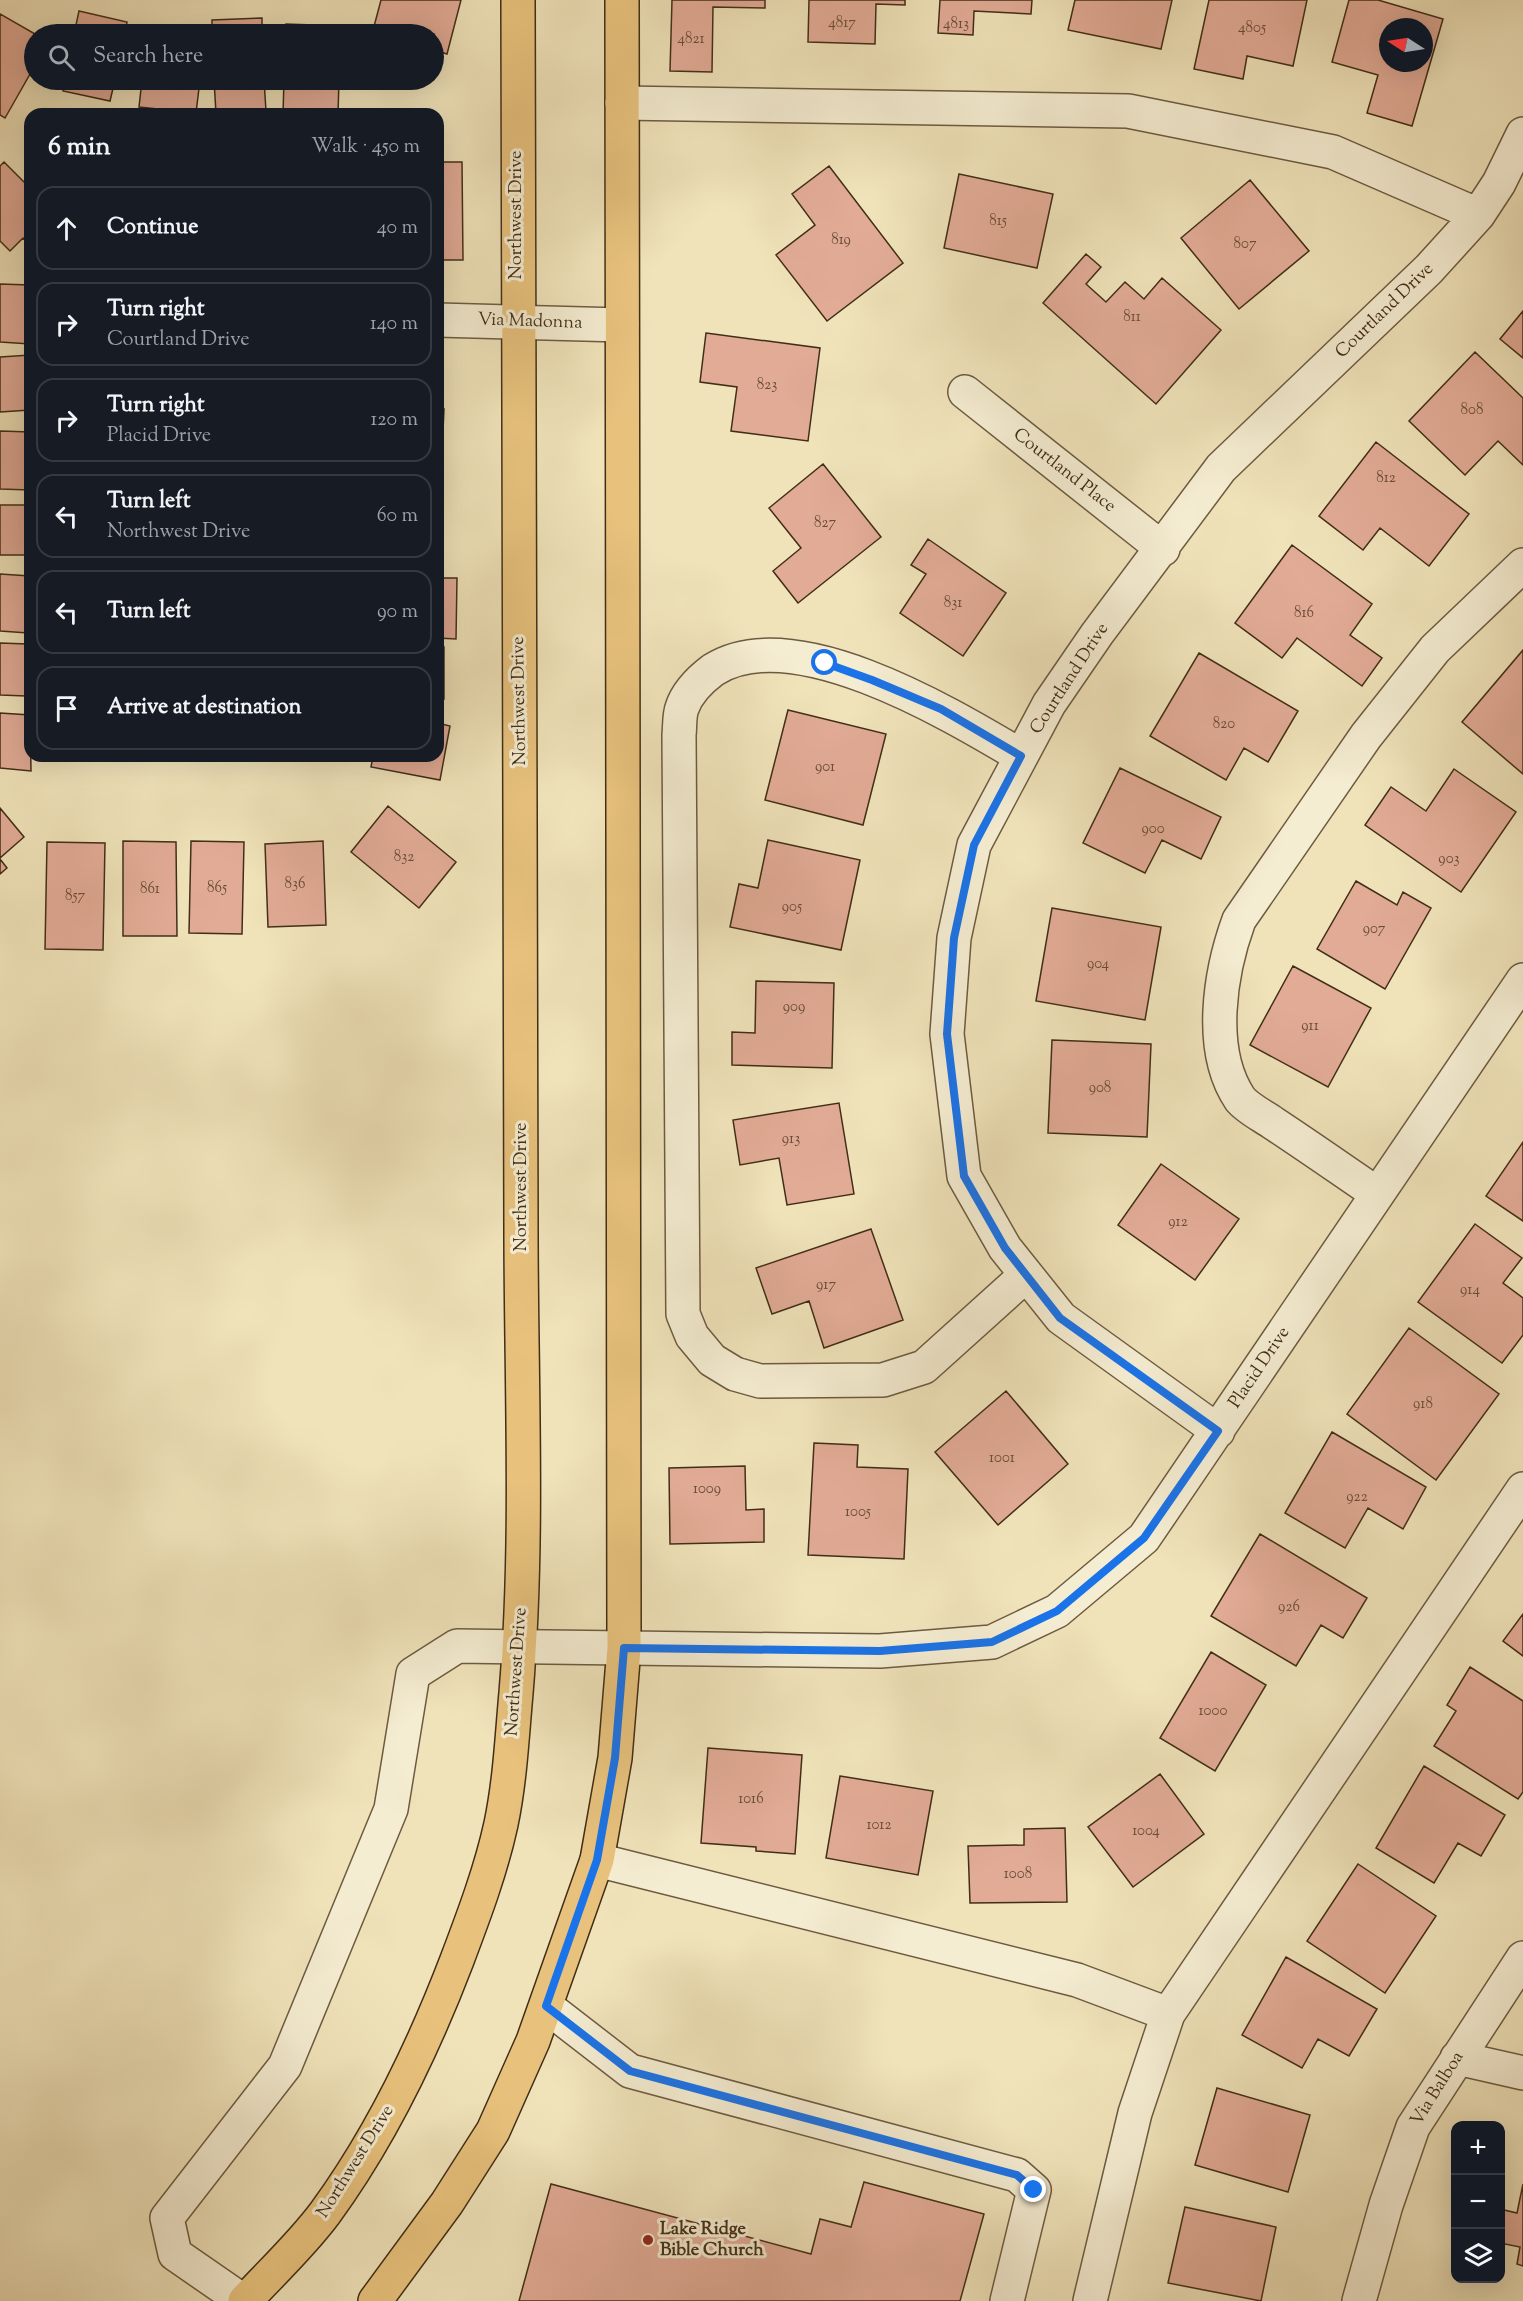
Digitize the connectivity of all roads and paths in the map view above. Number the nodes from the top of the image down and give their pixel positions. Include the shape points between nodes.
1 (518, 0) edge
2 (622, 0) edge
3 (622, 103) junction
4 (1523, 134) edge
5 (1478, 215) junction
6 (444, 320) edge
7 (517, 321) junction
8 (622, 325) junction
9 (965, 392) dead end
10 (1163, 549) junction
11 (1523, 565) edge
12 (1021, 756) junction
13 (1523, 980) edge
14 (1376, 1193) junction
15 (1026, 1275) junction
16 (1218, 1431) junction
17 (1523, 1490) edge
18 (520, 1645) junction
19 (624, 1648) junction
20 (597, 1860) junction
21 (1523, 1958) edge
22 (546, 2006) junction
23 (1168, 2014) junction
24 (1457, 2058) junction
25 (1523, 2073) edge
26 (244, 2301) edge
27 (375, 2301) edge
28 (1007, 2301) edge
29 (1090, 2301) edge
30 (1359, 2301) edge

1 - 7 main road, Northwest Drive
2 - 3 main road
3 - 5 street via 1128,111 1333,152
3 - 8 main road
4 - 5 street, Courtland Drive
5 - 10 street, Courtland Drive via 1429,269 1221,468
6 - 7 street, Via Madonna
7 - 8 street, Via Madonna
7 - 18 main road, Northwest Drive via 523,932 524,1528
8 - 19 main road
9 - 10 street, Courtland Place
10 - 12 street, Courtland Drive via 1097,634 1049,704
11 - 14 street via 1435,649 1366,736 1239,920 1226,955 1220,995 1222,1046 1228,1075 1241,1100
12 - 15 street, Courtland Drive via 974,845 954,938 947,1034 964,1176 1005,1248
12 - 15 street via 941,709 872,680 825,663 765,654 726,663 700,679 682,708 679,735 683,1314 692,1336 712,1360 735,1374 760,1381 883,1380 924,1367
13 - 14 street, Placid Drive
14 - 16 street, Placid Drive
15 - 16 street, Courtland Drive via 1060,1318
16 - 19 street, Placid Drive via 1144,1538 1057,1611 992,1642 880,1651
17 - 23 street
18 - 19 street, Placid Drive
18 - 26 main road, Northwest Drive via 501,1825 480,1899 432,2026 378,2134 322,2218
18 - 26 street, Placid Drive via 457,1646 412,1674 391,1809 285,2066 167,2218 175,2254
19 - 20 main road via 615,1758
20 - 22 main road
20 - 23 street via 1077,1980
21 - 24 street, Via Balboa
22 - 27 main road via 493,2130 441,2212
22 - 28 street via 630,2071 1017,2175 1034,2190
23 - 29 street via 1135,2113
24 - 25 street
24 - 30 street, Via Balboa via 1413,2127

